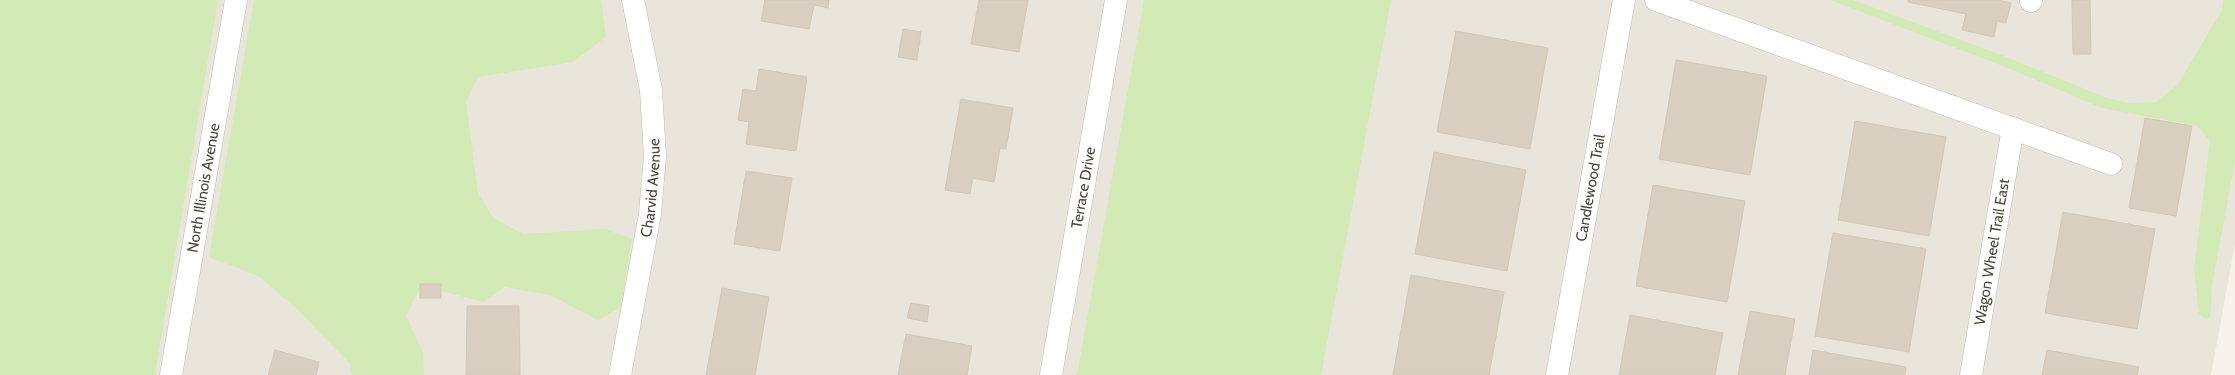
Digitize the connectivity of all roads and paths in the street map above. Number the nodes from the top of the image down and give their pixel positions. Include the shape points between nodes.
1 (236, 0) edge
2 (633, 0) edge
3 (1116, 0) edge
4 (1624, 0) edge
5 (1656, 0) edge
6 (2013, 128) junction
7 (2111, 164) dead end
8 (171, 375) edge
9 (620, 375) edge
10 (1052, 375) edge
11 (1557, 375) edge
12 (1970, 375) edge

1 - 8 street, North Illinois Avenue
2 - 9 street, Charvid Avenue via 651,90 655,156 650,214
3 - 10 street, Terrace Drive
4 - 11 street, Candlewood Trail
5 - 6 street
6 - 7 street
6 - 12 street, Wagon Wheel Trail East

